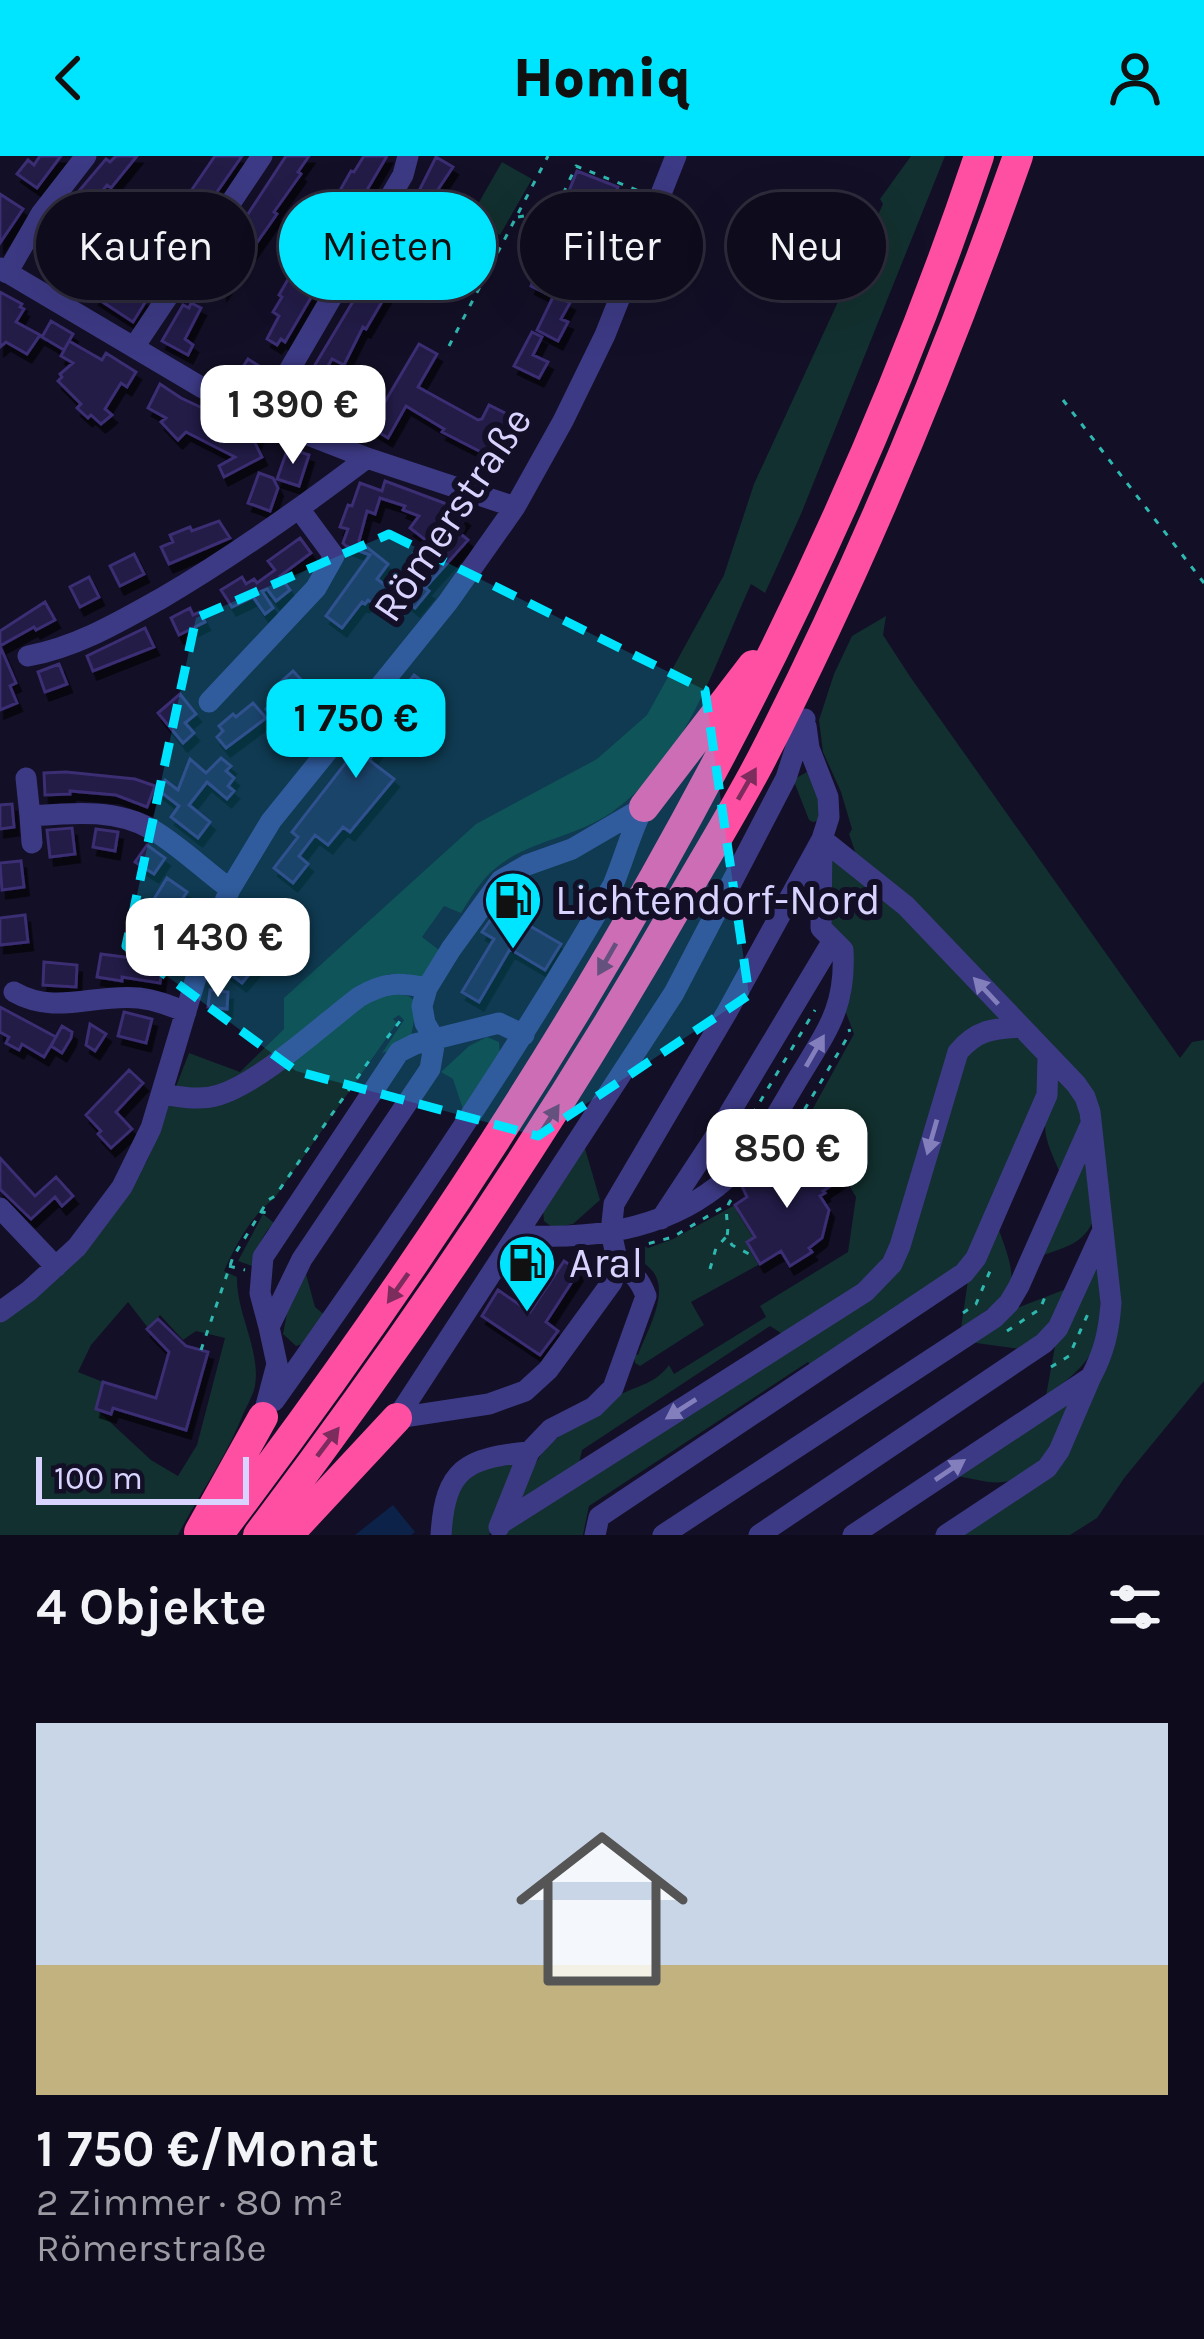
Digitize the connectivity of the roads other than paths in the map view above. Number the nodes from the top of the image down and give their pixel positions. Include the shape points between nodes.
1 (86, 156) edge
2 (262, 156) edge
3 (408, 156) edge
4 (676, 156) edge
5 (979, 156) edge
6 (1018, 156) edge
7 (4, 270) edge
8 (134, 347) junction
9 (262, 417) junction
10 (368, 458) junction
11 (515, 507) junction
12 (299, 510) junction
13 (848, 580) junction
14 (781, 633) junction
15 (28, 656) dead end
16 (209, 702) dead end
17 (805, 719) junction
18 (26, 778) dead end
19 (644, 807) junction
20 (30, 816) junction
21 (822, 839) junction
22 (32, 843) dead end
23 (230, 889) junction
24 (832, 942) junction
25 (428, 988) junction
26 (14, 992) dead end
27 (186, 1012) junction
28 (1020, 1027) junction
29 (524, 1034) junction
30 (435, 1040) junction
31 (1048, 1057) junction
32 (162, 1094) junction
33 (1091, 1125) junction
34 (0, 1208) edge
35 (661, 1220) junction
36 (611, 1232) junction
37 (1102, 1232) junction
38 (518, 1235) junction
39 (56, 1268) junction
40 (624, 1268) junction
41 (0, 1312) edge
42 (269, 1327) junction
43 (1091, 1377) junction
44 (263, 1417) junction
45 (397, 1418) junction
46 (529, 1452) junction
47 (498, 1530) edge
48 (197, 1535) edge
49 (218, 1535) edge
50 (258, 1535) edge
51 (288, 1535) edge
52 (441, 1535) edge
53 (596, 1535) edge
54 (663, 1535) edge
55 (759, 1535) edge
56 (853, 1535) edge
57 (946, 1535) edge

1 - 7 street
2 - 8 street
3 - 9 street
4 - 11 street, Römerstraße via 585,378
5 - 14 highway via 880,417
6 - 13 highway
7 - 8 street
8 - 9 street
9 - 10 street
10 - 11 street
10 - 12 street
11 - 23 street, Römerstraße via 271,821
12 - 15 street via 106,630
12 - 16 street via 334,556 316,588
13 - 17 highway via 834,652
50 -> 13 highway via 423,1310 599,1040 760,763
14 - 19 highway
14 -> 49 highway via 666,856 493,1147
17 - 21 street via 828,797
17 - 38 street via 786,778 674,993
18 - 20 street
19 - 25 street via 501,880
19 - 29 street via 613,885
20 - 22 street
20 - 23 street via 94,813 148,827
21 - 24 street via 821,928
28 -> 21 street via 906,907
21 - 36 street via 614,1204
23 - 27 street, Römerstraße
24 - 35 street
35 -> 24 street via 718,1186 757,1144 838,1009 843,950
25 - 30 street via 422,1006
25 - 32 street via 374,988 247,1084 200,1099
26 - 27 street via 65,1005 136,997
27 - 32 street, Römerstraße
28 - 31 street
28 -> 47 street via 991,1029 958,1052 900,1246 880,1279
29 - 30 street via 500,1023
29 - 44 street
30 - 42 street via 430,1069 302,1259
30 - 42 street via 392,1046 263,1258 260,1293
31 - 33 street via 1085,1096
31 - 53 street via 1047,1095 964,1273 598,1517
32 - 39 street, Römerstraße via 113,1202
33 - 37 street
33 - 54 street via 1019,1286 994,1318
34 - 39 street
35 - 36 street
36 - 38 street
36 - 40 street
37 - 43 street via 1109,1334
37 - 55 street via 1044,1343
38 - 45 street
39 - 41 street, Römerstraße
40 - 45 street via 525,1391
40 - 46 street via 646,1296 613,1388
42 - 44 street via 277,1364
56 -> 43 street
43 - 57 street via 1047,1468
44 - 48 highway
45 - 51 highway
46 - 47 street
46 - 52 street via 473,1462 456,1477 442,1504

